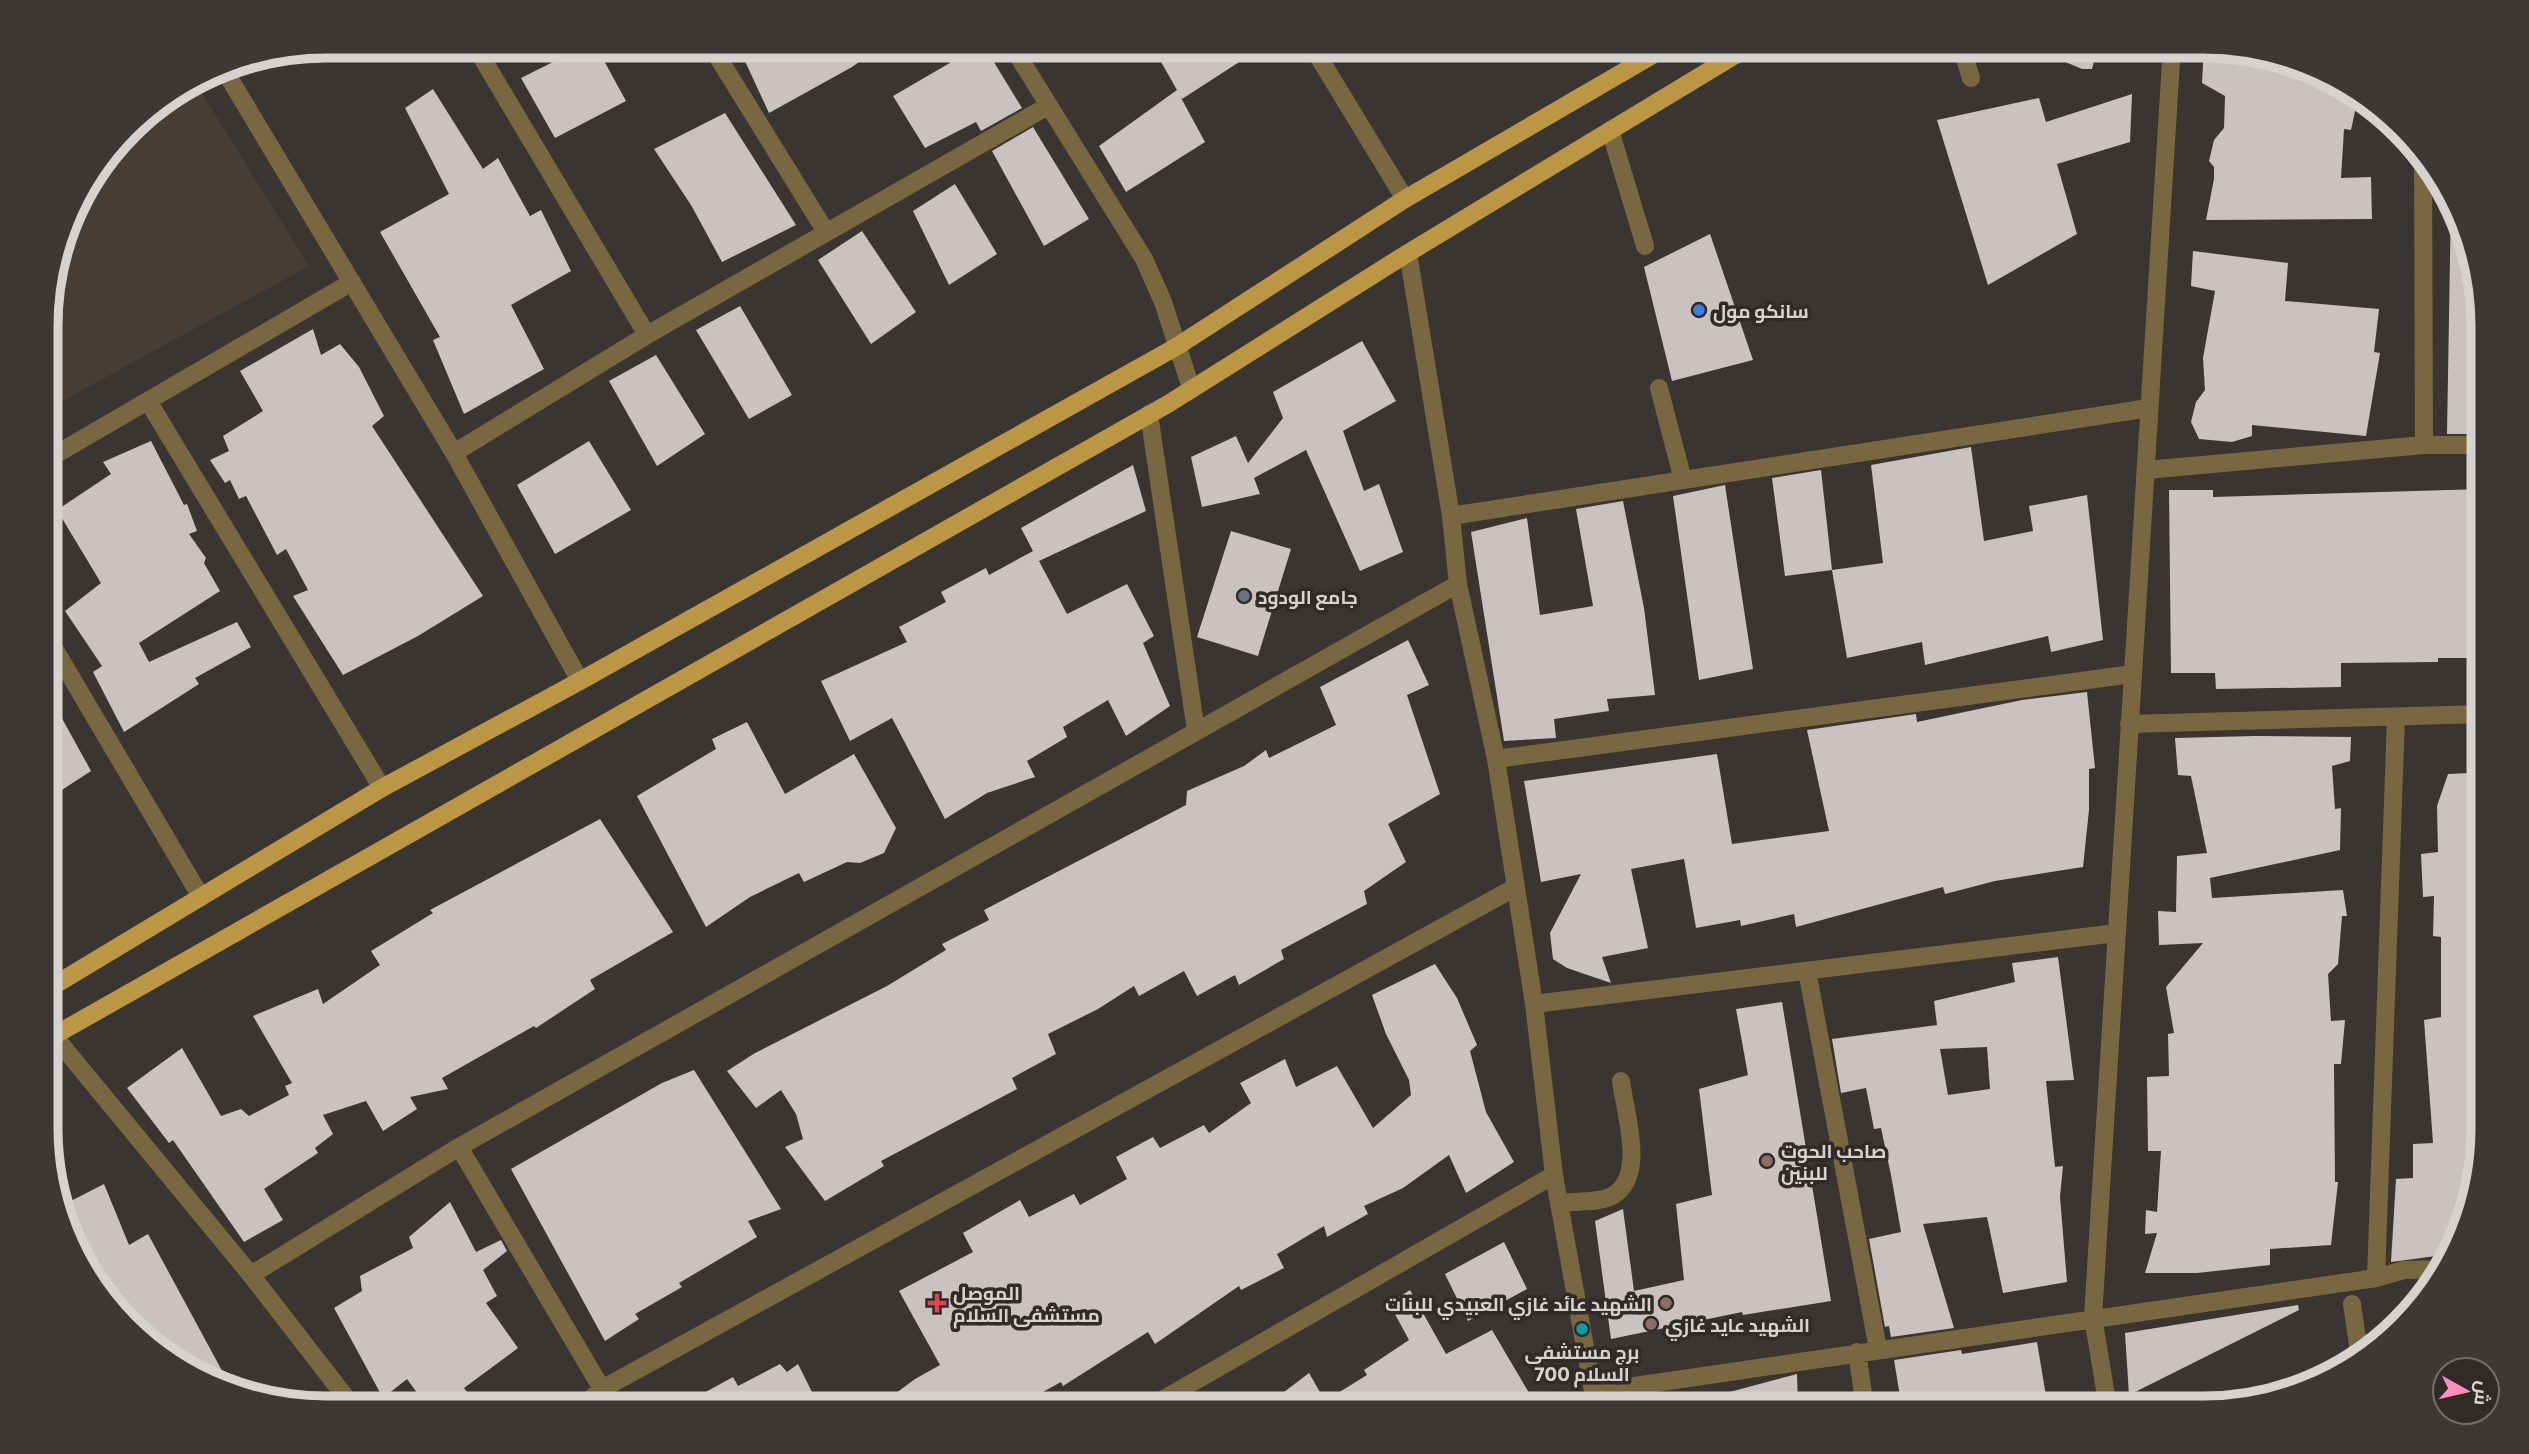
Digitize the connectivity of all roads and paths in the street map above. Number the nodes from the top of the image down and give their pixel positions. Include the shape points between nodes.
1 (482, 58) edge
2 (719, 58) edge
3 (1019, 58) edge
4 (1319, 58) edge
5 (1647, 58) edge
6 (1731, 58) edge
7 (1965, 58) edge
8 (2171, 58) edge
9 (228, 76) edge
10 (1971, 78) dead end
11 (1048, 106) junction
12 (1610, 130) junction
13 (2423, 173) edge
14 (1405, 199) junction
15 (826, 232) junction
16 (1645, 246) dead end
17 (1408, 253) junction
18 (352, 282) junction
19 (647, 335) junction
20 (1176, 347) junction
21 (1191, 388) junction
22 (1659, 388) dead end
23 (148, 401) junction
24 (2150, 408) junction
25 (1149, 414) junction
26 (2424, 444) junction
27 (2471, 445) edge
28 (58, 453) edge
29 (454, 453) junction
30 (2146, 470) junction
31 (1683, 480) junction
32 (1451, 516) junction
33 (1458, 583) junction
34 (58, 655) edge
35 (2133, 674) junction
36 (580, 681) junction
37 (2471, 715) edge
38 (2396, 718) junction
39 (2129, 724) junction
40 (1196, 732) junction
41 (1496, 759) junction
42 (382, 788) junction
43 (1516, 887) junction
44 (201, 897) junction
45 (2116, 933) junction
46 (1807, 971) junction
47 (58, 983) edge
48 (1534, 1004) junction
49 (58, 1033) edge
50 (58, 1045) edge
51 (1621, 1081) dead end
52 (459, 1147) junction
53 (1554, 1175) junction
54 (1559, 1203) junction
55 (2431, 1269) edge
56 (251, 1275) junction
57 (2376, 1278) junction
58 (2352, 1304) dead end
59 (2093, 1317) junction
60 (2358, 1347) edge
61 (1878, 1349) junction
62 (1857, 1352) junction
63 (602, 1389) junction
64 (345, 1396) edge
65 (594, 1396) edge
66 (1169, 1396) edge
67 (1594, 1396) edge
68 (1617, 1396) edge
69 (1863, 1396) edge
70 (2106, 1396) edge

1 - 19 street
2 - 15 street
3 - 11 street
4 - 14 street
5 - 14 main road
6 - 12 main road
7 - 10 street
8 - 24 street
9 - 18 street
11 - 15 street
11 - 20 street via 1144,259
12 - 16 street
12 - 17 main road
13 - 26 street
14 - 20 main road
15 - 19 street
17 - 21 main road
17 - 32 street
18 - 23 street
18 - 29 street
19 - 29 street
20 - 21 street
20 - 36 main road
21 - 25 main road
22 - 31 street
23 - 28 street
23 - 42 street
24 - 30 street
24 - 31 street
25 - 40 street
25 - 49 main road
26 - 27 street
26 - 30 street
29 - 36 street
30 - 35 street
31 - 32 street
32 - 33 street
33 - 40 street
33 - 41 street
34 - 44 street
35 - 39 street
35 - 41 street
36 - 42 main road
37 - 38 street
38 - 39 street
38 - 57 street
39 - 45 street
40 - 52 street
41 - 43 street
42 - 44 main road
43 - 48 street
43 - 63 street
44 - 47 main road
45 - 46 street
45 - 59 street
46 - 48 street
46 - 61 street
48 - 53 street
50 - 56 street
51 - 54 street via 1633,1167 1627,1185 1610,1198
52 - 56 street
52 - 63 street
53 - 54 street
53 - 66 street
54 - 67 street
55 - 57 street via 2404,1270
56 - 64 street
57 - 59 street
58 - 60 street
59 - 61 street
59 - 70 street
61 - 62 street
62 - 68 street
62 - 69 street
63 - 65 street

